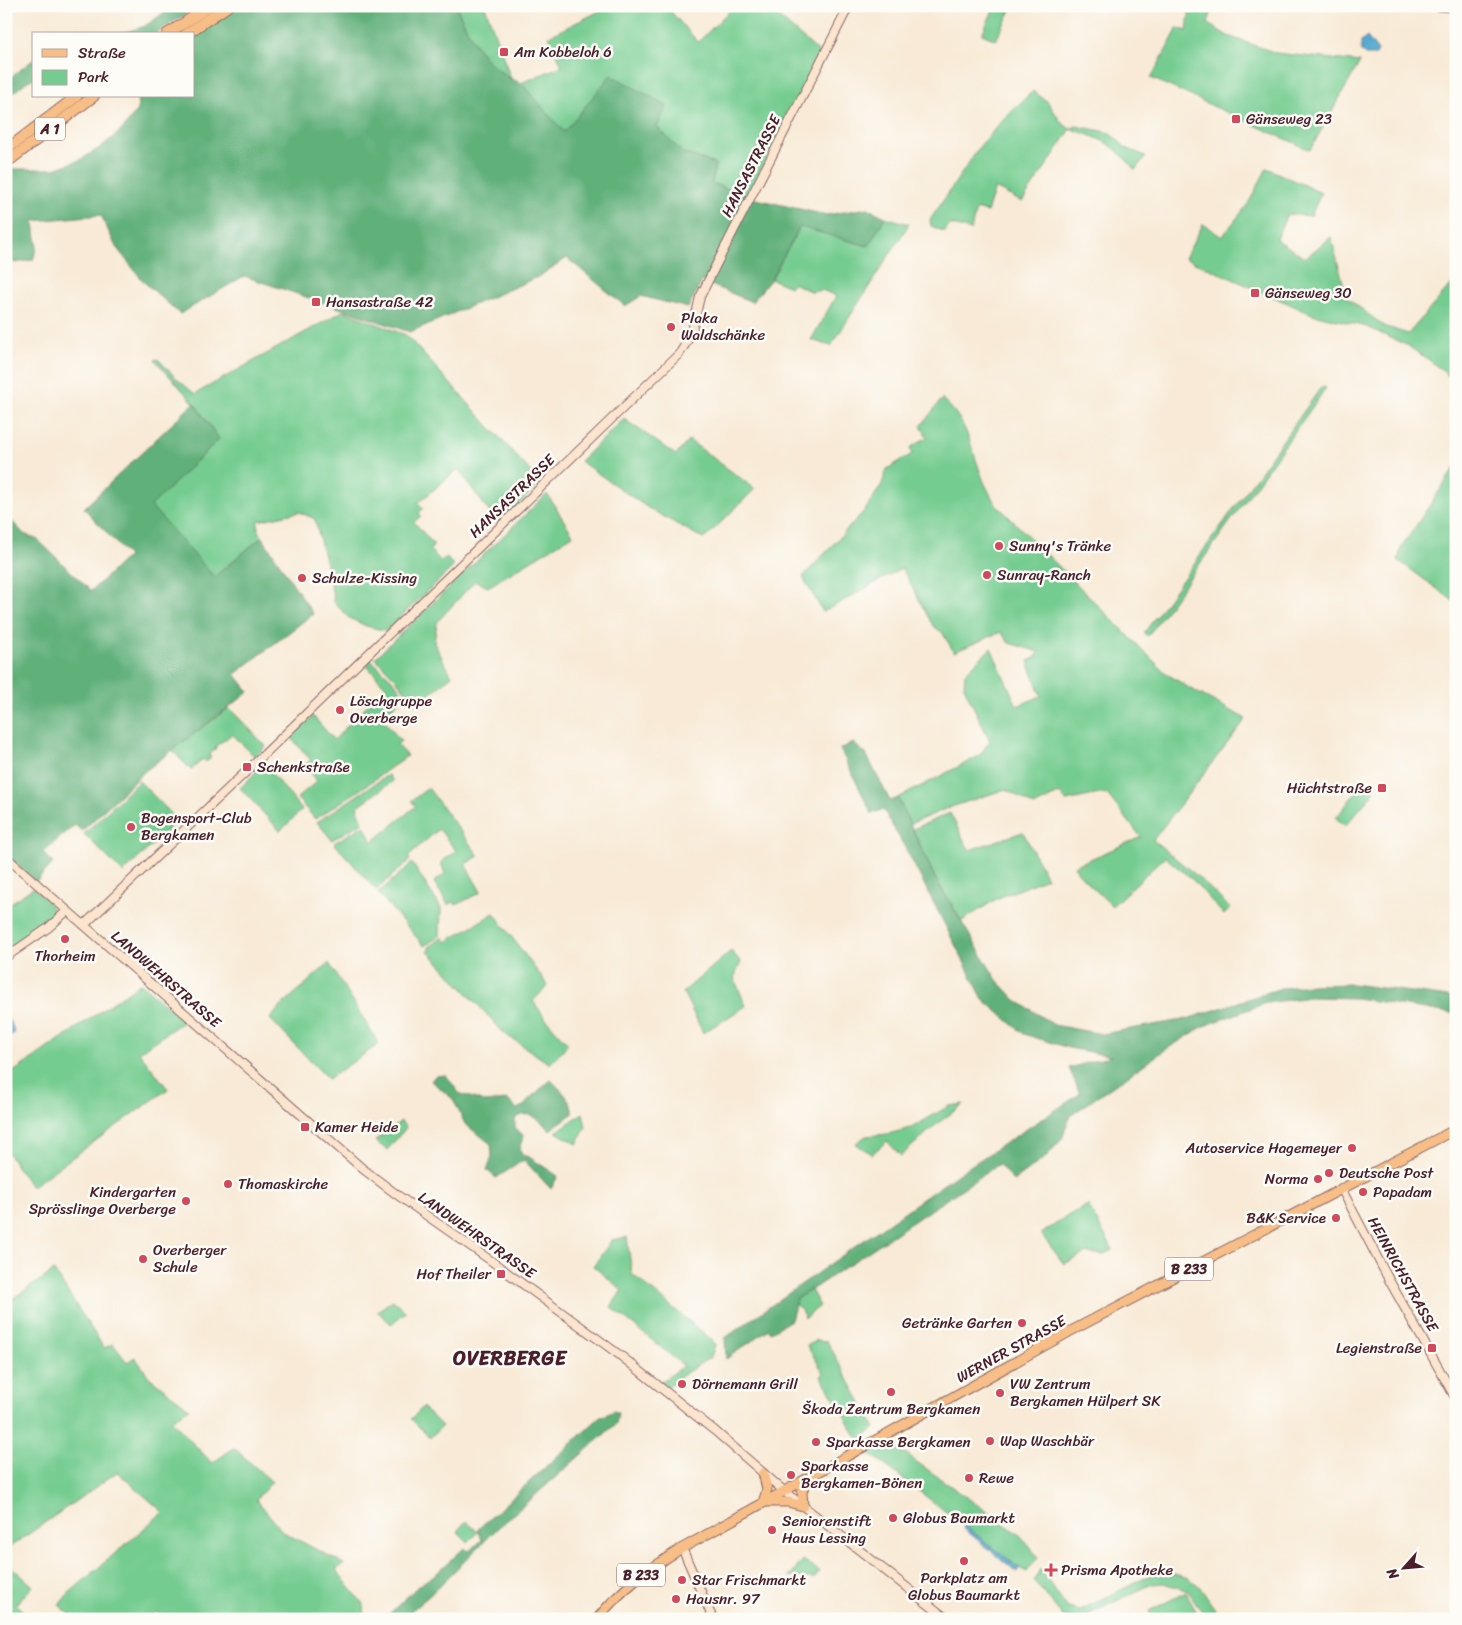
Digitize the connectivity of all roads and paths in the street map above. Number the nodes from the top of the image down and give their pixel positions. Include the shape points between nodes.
1 (210, 6) edge
2 (228, 6) edge
3 (849, 6) edge
4 (1434, 6) edge
5 (1456, 8) edge
6 (170, 32) edge
7 (189, 32) edge
8 (74, 98) edge
9 (91, 98) edge
10 (6, 150) edge
11 (6, 164) edge
12 (6, 857) edge
13 (67, 911) junction
14 (84, 926) junction
15 (6, 957) edge
16 (1456, 1129) edge
17 (1341, 1188) junction
18 (1456, 1399) edge
19 (763, 1473) junction
20 (807, 1478) junction
21 (784, 1491) junction
22 (763, 1503) junction
23 (803, 1506) junction
24 (682, 1548) junction
25 (596, 1619) edge
26 (713, 1619) edge
27 (947, 1619) edge

1 - 6 highway
2 - 7 highway
3 - 14 street, HANSASTRASSE via 700,297 691,335 680,353
4 - 5 street
8 - 10 highway, A 1
9 - 11 highway, A 1
12 - 13 street, LANDWEHRSTRASSE
13 - 14 street, LANDWEHRSTRASSE
13 - 15 street
14 - 19 street, LANDWEHRSTRASSE via 363,1169 621,1356
16 - 17 main road, WERNER STRASSE / B 233
17 - 18 street, HEINRICHSTRASSE
17 - 20 main road, WERNER STRASSE / B 233 via 1069,1332
19 - 21 street, LANDWEHRSTRASSE
19 - 22 main road via 767,1490
20 - 21 main road, WERNER STRASSE / B 233
20 - 23 main road via 802,1492
21 - 22 main road, WERNER STRASSE / B 233
21 - 23 street, LANDWEHRSTRASSE
22 - 23 main road via 788,1502
22 - 24 main road, WERNER STRASSE / B 233
23 - 27 street, LANDWEHRSTRASSE
24 - 25 main road, WERNER STRASSE / B 233 via 636,1579
24 - 26 street

